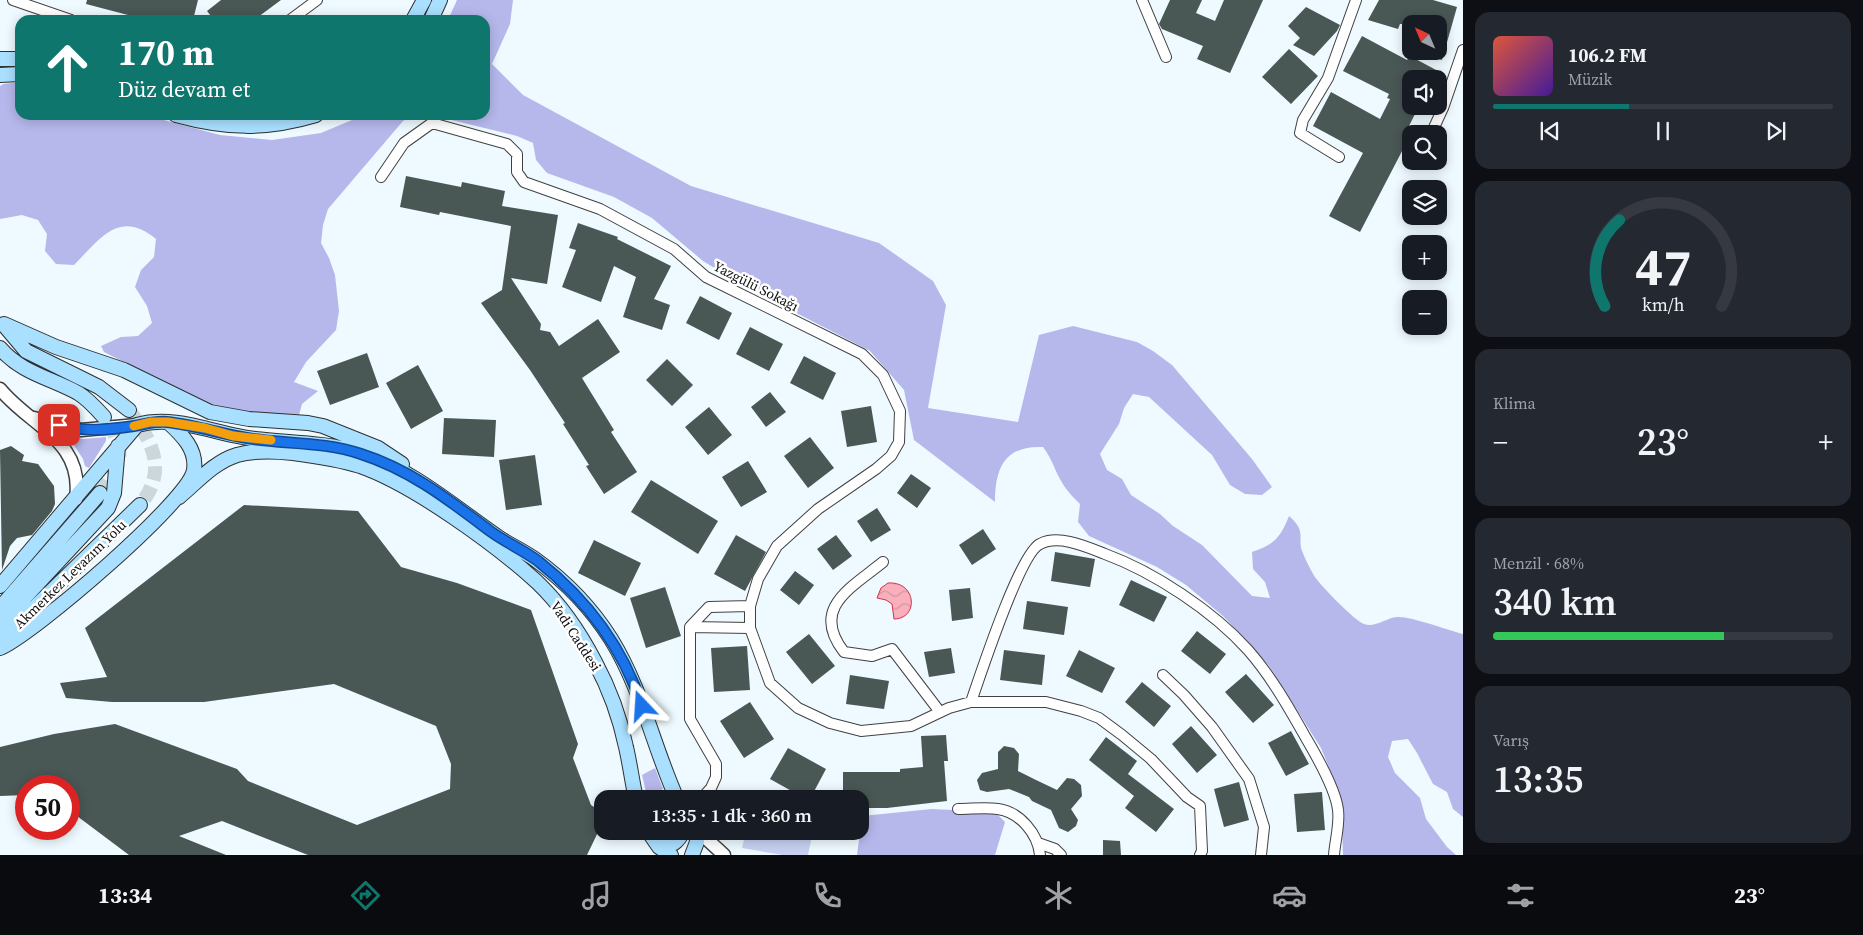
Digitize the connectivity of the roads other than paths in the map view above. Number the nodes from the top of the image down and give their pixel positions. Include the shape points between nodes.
1 (13, 0) edge
2 (317, 0) edge
3 (424, 0) edge
4 (440, 0) edge
5 (1142, 0) edge
6 (1356, 0) edge
7 (56, 15) edge
8 (297, 15) edge
9 (416, 15) edge
10 (433, 15) edge
11 (1463, 50) edge
12 (1166, 57) dead end
13 (0, 59) edge
14 (15, 59) edge
15 (15, 74) edge
16 (0, 75) edge
17 (198, 120) edge
18 (297, 120) edge
19 (1435, 125) edge
20 (1339, 157) dead end
21 (381, 177) dead end
22 (2, 322) edge
23 (0, 348) edge
24 (0, 389) edge
25 (129, 410) tunnel mouth
26 (31, 417) junction
27 (104, 417) tunnel mouth
28 (168, 422) junction
29 (137, 425) junction
30 (118, 445) junction
31 (415, 477) junction
32 (100, 494) tunnel mouth
33 (179, 497) junction
34 (76, 499) junction
35 (140, 505) tunnel mouth
36 (884, 562) dead end
37 (0, 586) edge
38 (750, 606) junction
39 (0, 608) edge
40 (0, 624) edge
41 (690, 627) junction
42 (750, 628) junction
43 (0, 641) edge
44 (0, 648) edge
45 (1162, 675) dead end
46 (971, 702) junction
47 (940, 712) junction
48 (634, 790) edge
49 (673, 790) edge
50 (709, 790) edge
51 (958, 810) dead end
52 (654, 840) edge
53 (679, 840) edge
54 (697, 840) edge
55 (707, 840) edge
56 (1038, 843) junction
57 (659, 847) junction
58 (671, 855) edge
59 (692, 855) edge
60 (724, 855) edge
61 (1040, 855) edge
62 (1061, 855) edge
63 (1200, 855) edge
64 (1261, 855) edge
65 (1334, 855) edge

1 - 7 street
2 - 8 street
3 - 9 main road
4 - 10 main road
5 - 12 street
6 - 20 street via 1328,78 1303,120 1300,133
11 - 19 street
13 - 14 main road
15 - 16 main road
17 - 18 main road via 224,126 254,127
21 - 38 street, Yazgülü Sokağı via 404,143 432,123 507,144 517,154 517,172 524,182 608,213 674,249 706,277 862,354 882,375 900,411 900,442 891,456 876,469 818,509 778,546 758,580
22 - 25 main road via 26,352 99,387
22 - 31 main road via 56,347 124,370 210,412 249,419 308,423 342,432 391,455
23 - 27 main road via 33,374 77,393
24 - 26 street via 17,408
26 - 29 street via 81,430
26 - 34 street via 72,458 78,484
28 - 29 main road
28 - 31 main road via 233,436 336,447 384,462
28 - 33 main road via 188,443 194,462 194,472
29 - 30 main road
30 - 34 main road
30 - 40 main road via 114,493 108,508
31 - 49 main road, Vadi Caddesi via 502,540 537,560 589,609 628,669
32 - 39 main road, Akmerkez Levazım Yolu
33 - 44 main road via 50,615 26,634
33 - 48 main road, Vadi Caddesi via 209,470 227,459 247,453 278,452 327,457 361,467 424,499 483,540 537,583 557,604 594,660 616,712
34 - 37 main road
35 - 43 main road, Akmerkez Levazım Yolu
36 - 47 street via 835,604 830,625 835,640 844,652 872,656 892,649
38 - 41 street via 709,607
38 - 42 street, Yazgülü Sokağı
41 - 42 street
41 - 50 street via 690,718 716,764 716,776
42 - 47 street, Yazgülü Sokağı via 770,684 798,708 830,723 861,731 911,726
45 - 64 street via 1212,727 1249,779 1264,827
46 - 47 street, Yazgülü Sokağı
46 - 63 street, Yazgülü Sokağı via 1046,702 1099,718 1151,759 1187,797 1200,806
46 - 65 street via 1022,569 1034,548 1041,543 1055,541 1079,544 1124,561 1194,602 1254,658 1320,761 1338,810
51 - 56 street via 999,809 1022,820
52 - 57 main road
53 - 57 main road via 670,846
54 - 59 main road
55 - 60 street
56 - 61 street
56 - 62 street via 1055,849
57 - 58 main road

